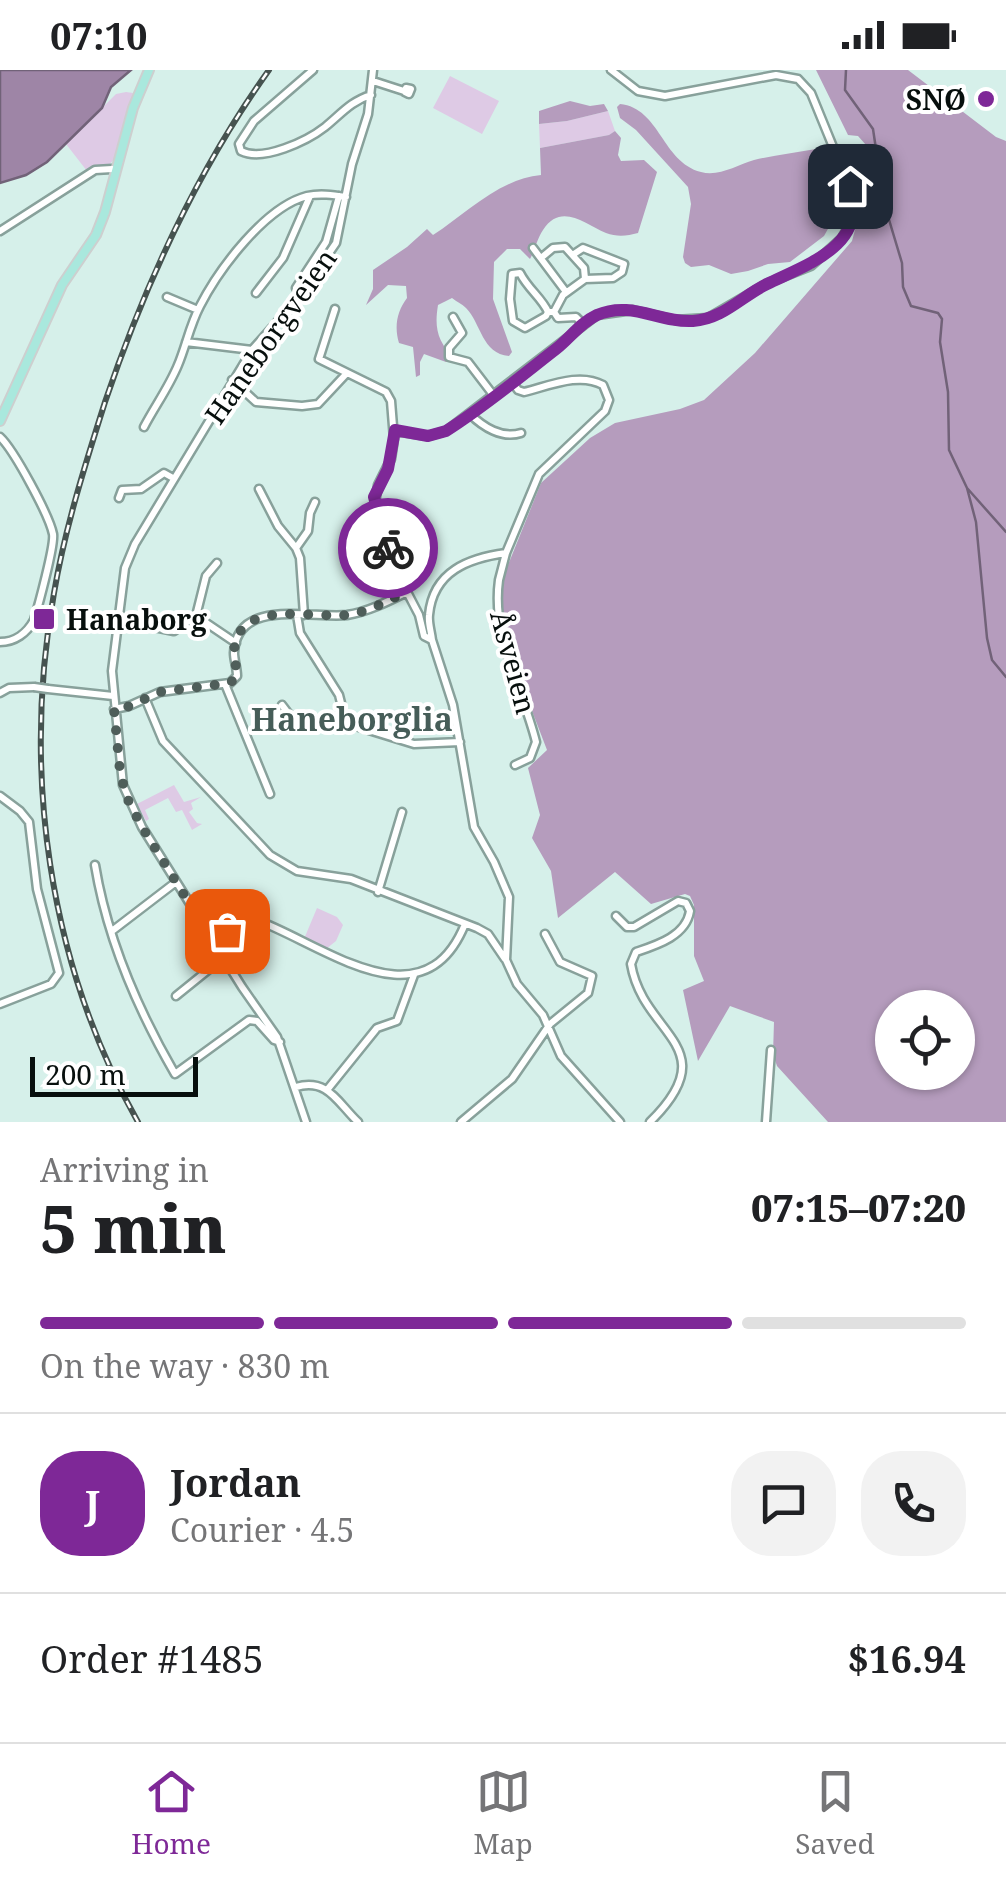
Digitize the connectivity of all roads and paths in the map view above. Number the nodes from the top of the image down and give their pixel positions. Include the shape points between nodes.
1 (149, 70) edge
2 (313, 70) edge
3 (372, 70) edge
4 (611, 70) edge
5 (373, 80) junction
6 (404, 91) dead end
7 (371, 95) junction
8 (116, 168) junction
9 (311, 195) junction
10 (343, 197) junction
11 (0, 230) edge
12 (534, 248) dead end
13 (574, 254) junction
14 (540, 258) junction
15 (585, 279) junction
16 (296, 288) dead end
17 (566, 292) junction
18 (256, 293) dead end
19 (166, 297) dead end
20 (336, 309) dead end
21 (198, 310) junction
22 (551, 312) junction
23 (454, 317) dead end
24 (582, 324) junction
25 (186, 342) junction
26 (252, 350) junction
27 (347, 374) junction
28 (232, 380) junction
29 (512, 382) junction
30 (494, 396) junction
31 (470, 414) junction
32 (0, 420) edge
33 (144, 428) dead end
34 (395, 430) junction
35 (520, 433) dead end
36 (0, 437) edge
37 (174, 478) junction
38 (259, 489) dead end
39 (118, 498) dead end
40 (315, 502) dead end
41 (296, 548) junction
42 (506, 553) junction
43 (217, 563) dead end
44 (405, 592) junction
45 (300, 615) junction
46 (196, 616) junction
47 (149, 626) dead end
48 (432, 640) junction
49 (0, 642) edge
50 (236, 644) junction
51 (225, 684) junction
52 (0, 693) edge
53 (113, 696) junction
54 (146, 698) junction
55 (282, 705) dead end
56 (114, 709) junction
57 (346, 723) junction
58 (460, 742) junction
59 (516, 765) dead end
60 (270, 794) dead end
61 (0, 796) edge
62 (402, 812) dead end
63 (94, 865) dead end
64 (176, 882) junction
65 (378, 892) junction
66 (616, 916) dead end
67 (464, 924) junction
68 (112, 932) junction
69 (544, 934) dead end
70 (212, 940) junction
71 (223, 958) junction
72 (506, 959) junction
73 (414, 975) junction
74 (176, 996) dead end
75 (0, 1004) edge
76 (548, 1027) junction
77 (280, 1042) junction
78 (772, 1050) dead end
79 (296, 1087) junction
80 (327, 1090) junction
81 (306, 1122) edge
82 (358, 1122) edge
83 (461, 1122) edge
84 (620, 1122) edge
85 (650, 1122) edge
86 (766, 1122) edge

1 - 8 main road
2 - 7 street via 248,127 242,151 257,155 313,135
3 - 5 street, Haneborgveien
4 - 24 street via 632,88 665,96 794,76 811,93 854,210 845,234 818,261 722,313 683,321 618,310
5 - 6 street
5 - 7 street, Haneborgveien
7 - 10 street, Haneborgveien
8 - 11 street via 94,170
8 - 32 main road via 102,221 62,285
9 - 10 street
9 - 18 street via 283,258
9 - 21 street via 262,225
10 - 16 street via 326,242
10 - 26 street, Haneborgveien via 340,234 326,261
12 - 14 street
13 - 14 street via 556,246
13 - 15 street
13 - 15 street via 590,249 624,264 612,278
14 - 17 street
15 - 17 street
17 - 22 street
19 - 21 street
20 - 27 street via 318,356
21 - 25 street
22 - 22 street via 520,273 512,274 513,321 525,328
22 - 24 street
23 - 30 street via 462,333 449,356 468,362
24 - 29 street
25 - 26 street
25 - 33 street
26 - 28 street, Haneborgveien
27 - 28 street via 318,404 302,406 256,402
27 - 34 street via 386,392
28 - 37 street, Haneborgveien
29 - 30 street
29 - 42 street, Åsveien via 524,392 592,380 604,385 609,400 606,411 539,474
30 - 31 street
31 - 34 street via 434,435
31 - 35 street via 504,435
34 - 44 street via 374,503
36 - 49 street via 53,540 34,620 15,639
37 - 39 street via 164,473 141,490 122,490
37 - 53 street, Haneborgveien via 128,556
38 - 41 street
40 - 41 street
41 - 45 street via 303,580
42 - 48 street via 466,561 446,576 430,610
42 - 59 street, Åsveien via 497,595 501,632 536,742 530,758
43 - 46 street via 206,576
44 - 45 street via 353,614
44 - 48 street via 424,636
45 - 50 street via 251,622
45 - 57 street via 300,633 338,695
46 - 47 street via 174,631
46 - 50 street
48 - 58 street
50 - 51 street via 237,676
51 - 54 street
51 - 60 street
52 - 53 street, bridge via 34,687
53 - 56 street, Haneborgveien
54 - 56 street
54 - 65 street via 163,741 270,856 297,871 351,879
55 - 57 street via 293,722 313,728
56 - 64 street, Haneborgveien via 124,790
57 - 58 street via 414,744
58 - 72 street via 474,827 510,898
61 - 75 street via 28,822 58,978
62 - 65 street
63 - 68 street
64 - 68 street
64 - 70 street, Haneborgveien
65 - 67 street
66 - 85 street via 634,927 678,901 690,912 681,930 636,952 631,964 642,999 683,1064 678,1090
67 - 72 street via 488,934
67 - 73 street via 452,952
68 - 77 street via 145,1022 175,1074 249,1020
69 - 76 street via 560,962 592,978 584,998
70 - 71 street, Haneborgveien
70 - 73 street via 254,920 381,975
71 - 74 street
71 - 77 street, Haneborgveien
72 - 76 street
73 - 80 street via 397,1021 377,1028
76 - 83 street via 512,1079
76 - 84 street via 572,1070
77 - 79 street, Haneborgveien
78 - 86 street
79 - 80 street via 315,1083
79 - 81 street, Haneborgveien
80 - 82 street

